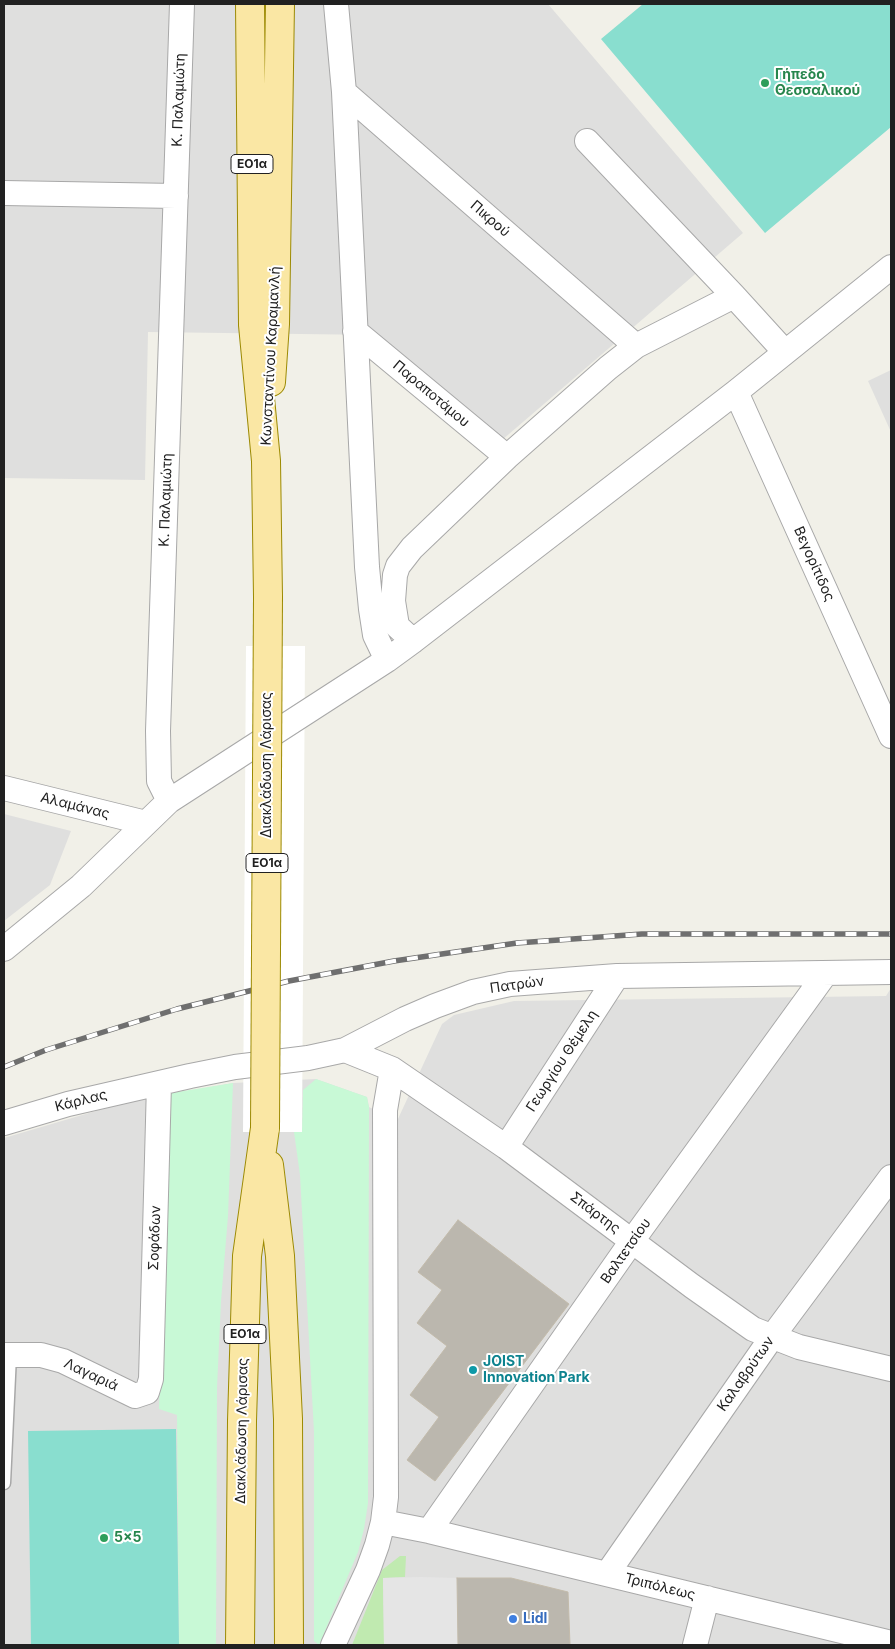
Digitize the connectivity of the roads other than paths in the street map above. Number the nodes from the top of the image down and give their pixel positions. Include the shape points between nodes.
1 (182, 4) edge
2 (250, 4) edge
3 (280, 4) edge
4 (336, 4) edge
5 (344, 92) junction
6 (587, 141) dead end
7 (4, 193) edge
8 (176, 196) junction
9 (891, 267) edge
10 (734, 296) junction
11 (355, 331) junction
12 (636, 346) junction
13 (784, 352) junction
14 (736, 392) junction
15 (508, 457) junction
16 (266, 461) junction
17 (412, 642) junction
18 (387, 660) junction
19 (891, 736) edge
20 (4, 788) edge
21 (169, 801) junction
22 (146, 823) junction
23 (4, 948) edge
24 (891, 972) edge
25 (826, 973) junction
26 (618, 976) junction
27 (345, 1050) junction
28 (392, 1068) junction
29 (159, 1084) junction
30 (4, 1123) edge
31 (265, 1128) junction
32 (506, 1147) junction
33 (891, 1179) edge
34 (632, 1241) junction
35 (772, 1337) junction
36 (7, 1355) edge
37 (891, 1369) edge
38 (147, 1392) joint
39 (4, 1483) edge
40 (383, 1522) junction
41 (429, 1531) junction
42 (606, 1574) junction
43 (707, 1598) junction
44 (891, 1642) edge
45 (240, 1645) edge
46 (289, 1645) edge
47 (333, 1645) edge
48 (694, 1645) edge

1 - 8 street, Κ. Παλαμιώτη
2 - 16 main road, Κωνσταντίνου Καραμανλή / ΕΟ1α via 253,325
3 - 16 main road, Κωνσταντίνου Καραμανλή / ΕΟ1α via 275,324
4 - 5 street
5 - 11 street
5 - 12 street, Πικρού
6 - 10 street
7 - 8 street
8 - 21 street, Κ. Παλαμιώτη via 158,731 159,782
9 - 13 street
10 - 12 street
10 - 13 street
11 - 15 street, Παραποτάμου
11 - 18 street via 371,609 375,635
12 - 15 street
13 - 14 street
14 - 17 street
14 - 19 street, Βεγορίτιδος
15 - 17 street via 412,548 398,566 393,601 397,626
16 - 31 main road, Διακλάδωση Λάρισας / ΕΟ1α, bridge
17 - 18 street
18 - 21 street
20 - 22 street, Αλαμάνας
21 - 22 street
22 - 23 street via 81,886
24 - 25 street, Πατρών
25 - 26 street, Πατρών
25 - 34 street, Βαλτετσίου
26 - 27 street, Πατρών via 510,984 474,992 405,1019
26 - 32 street, Γεωργίου Θέμελη
27 - 28 street, Σπάρτης
27 - 29 street, Πατρών via 235,1067
28 - 32 street, Σπάρτης
28 - 40 street via 385,1110 386,1497
29 - 30 street, Κάρλας via 68,1104
29 - 38 street, Σοφάδων via 151,1379
31 - 45 main road, Διακλάδωση Λάρισας / ΕΟ1α via 246,1256
31 - 46 main road, Διακλάδωση Λάρισας / ΕΟ1α via 280,1256 285,1352
32 - 34 street, Σπάρτης
33 - 35 street, Καλαβρύτων
34 - 35 street, Σπάρτης via 753,1329
34 - 41 street, Βαλτετσίου
35 - 37 street, Σπάρτης
35 - 42 street, Καλαβρύτων
36 - 38 street, Λαγαριά via 41,1356 63,1361 136,1396
36 - 39 lane
40 - 41 street, Τριπόλεως
40 - 47 street via 368,1570
41 - 42 street, Τριπόλεως
42 - 43 street, Τριπόλεως
43 - 44 street, Τριπόλεως
43 - 48 street

